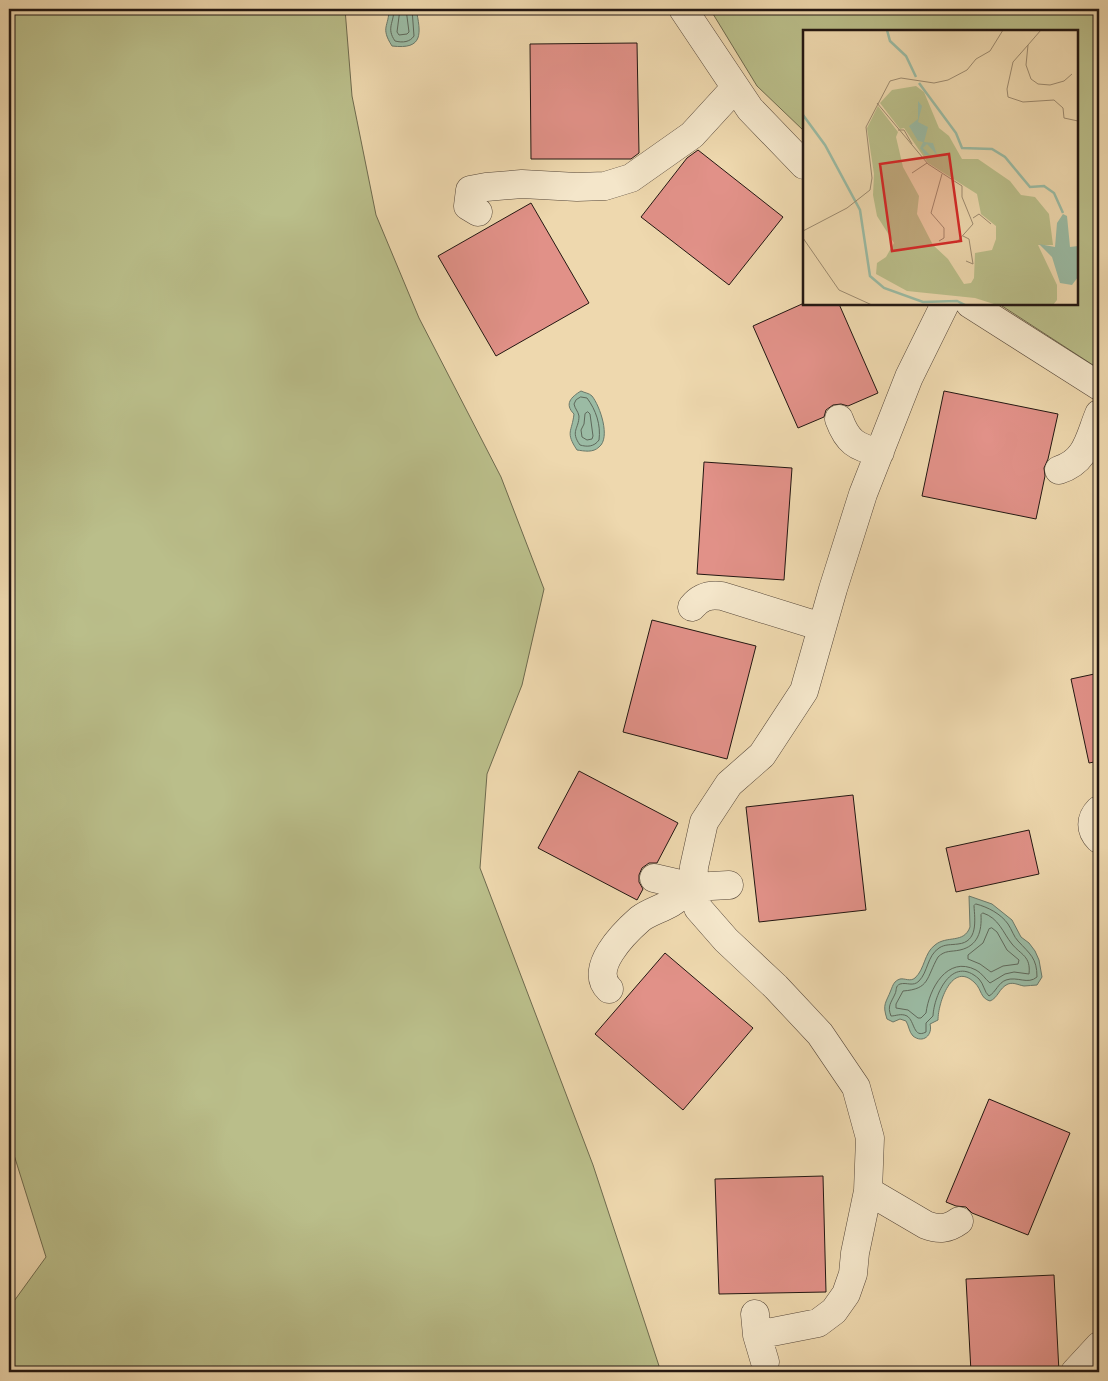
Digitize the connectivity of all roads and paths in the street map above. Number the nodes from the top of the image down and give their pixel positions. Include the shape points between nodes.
1 (683, 9) edge
2 (735, 88) junction
3 (803, 164) edge
4 (478, 212) dead end
5 (945, 305) edge
6 (972, 305) edge
7 (1099, 386) edge
8 (1099, 414) edge
9 (839, 419) dead end
10 (880, 452) junction
11 (1059, 470) dead end
12 (692, 607) dead end
13 (822, 627) junction
14 (1099, 810) edge
15 (1099, 840) edge
16 (654, 878) dead end
17 (729, 885) dead end
18 (693, 887) junction
19 (609, 989) dead end
20 (868, 1191) junction
21 (959, 1221) dead end
22 (1099, 1346) edge
23 (765, 1362) dead end
24 (1075, 1372) edge

1 - 2 street
2 - 3 street via 750,109
2 - 4 street via 647,180 631,178 605,186 566,180 486,186 470,190 468,206
5 - 10 street via 909,377
6 - 7 street
8 - 11 street via 1083,454
9 - 10 street via 853,443 866,450
10 - 13 street via 863,494
12 - 13 street via 697,600 724,590
13 - 18 street via 804,691 762,755 729,784 704,822
14 - 15 street via 1094,816 1092,829
16 - 18 street
17 - 18 street
18 - 19 street via 670,904 641,918 625,934 602,969 602,980
18 - 20 street via 698,908 820,1034 856,1087 870,1138
20 - 21 street via 935,1228 952,1226
20 - 23 street via 853,1274 846,1294 834,1311 818,1323 756,1324
22 - 24 street

